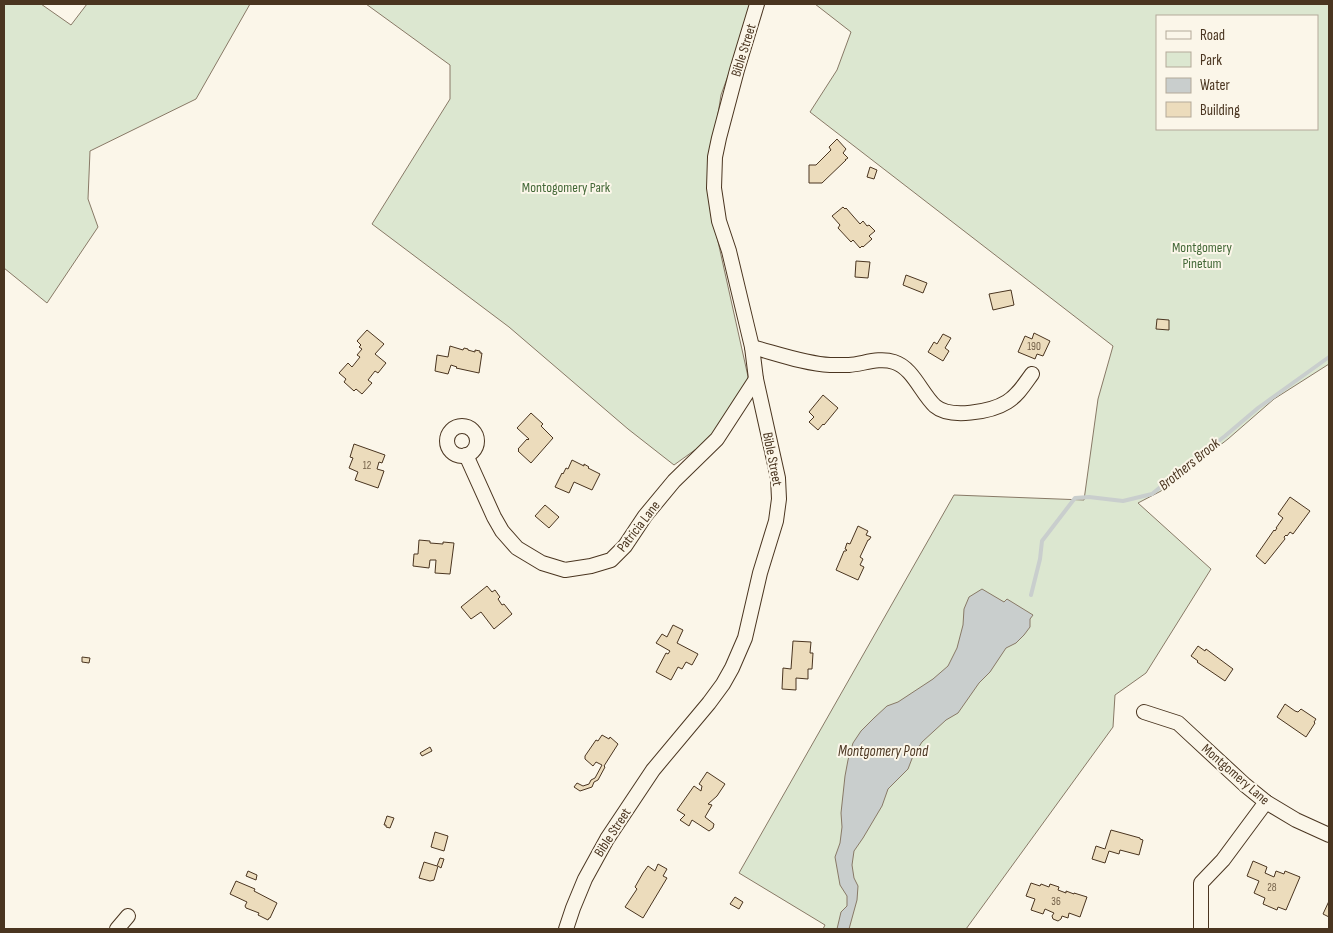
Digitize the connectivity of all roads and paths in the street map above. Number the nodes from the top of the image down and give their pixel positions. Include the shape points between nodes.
1 (757, 4) edge
2 (752, 347) junction
3 (1032, 374) dead end
4 (756, 379) junction
5 (466, 456) dead end
6 (1144, 712) dead end
7 (1266, 802) junction
8 (1329, 835) edge
9 (128, 916) dead end
10 (117, 929) edge
11 (566, 929) edge
12 (1201, 929) edge

1 - 2 street, Bible Street via 720,131 714,175 719,221
2 - 3 street via 827,364 895,362 907,370 936,407 950,413 987,410 1005,403 1020,392
2 - 4 street, Bible Street
4 - 5 street, Patricia Lane via 717,439 674,481 644,516 625,546 611,560 591,566 565,570 542,563 517,548 502,532
4 - 11 street, Bible Street via 780,492 776,521 738,658 722,684 653,770 602,846
6 - 7 street, Montgomery Lane via 1178,723
7 - 8 street, Montgomery Lane
7 - 12 street via 1223,860 1201,883
9 - 10 street

